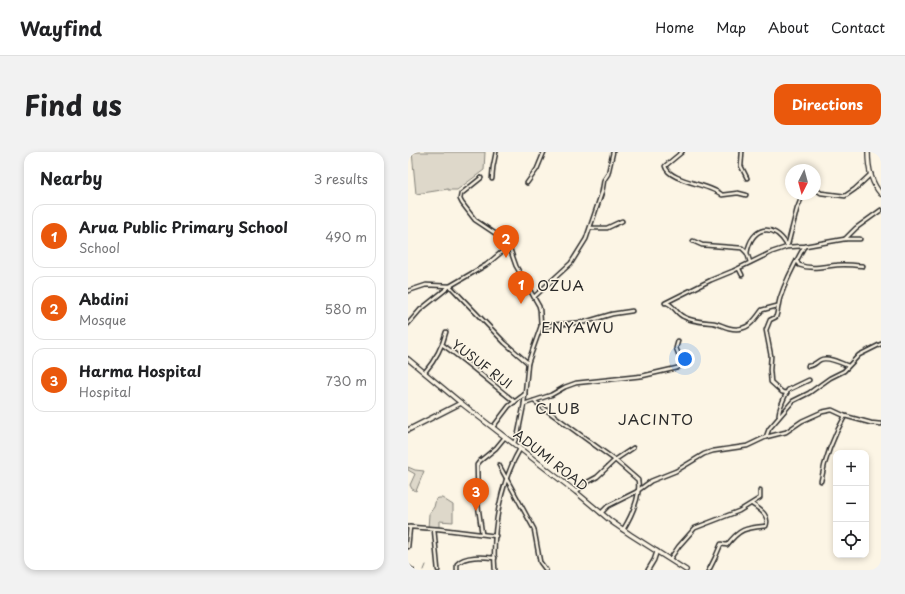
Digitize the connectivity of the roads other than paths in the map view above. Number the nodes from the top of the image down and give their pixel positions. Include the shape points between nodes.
1 (496, 152) edge
2 (544, 152) edge
3 (614, 152) edge
4 (682, 152) edge
5 (742, 152) edge
6 (868, 152) edge
7 (871, 173) junction
8 (481, 178) dead end
9 (747, 178) dead end
10 (492, 179) dead end
11 (527, 183) dead end
12 (821, 193) edge
13 (881, 194) edge
14 (746, 195) dead end
15 (801, 200) edge
16 (881, 210) edge
17 (622, 222) dead end
18 (591, 228) junction
19 (844, 239) junction
20 (860, 239) dead end
21 (693, 241) dead end
22 (510, 246) junction
23 (787, 246) junction
24 (805, 246) junction
25 (747, 253) junction
26 (796, 261) junction
27 (750, 262) junction
28 (863, 266) dead end
29 (739, 269) junction
30 (742, 275) dead end
31 (450, 286) junction
32 (408, 291) edge
33 (534, 297) junction
34 (777, 306) junction
35 (632, 311) dead end
36 (408, 324) edge
37 (541, 326) junction
38 (446, 332) dead end
39 (678, 341) dead end
40 (881, 344) edge
41 (443, 345) junction
42 (408, 359) edge
43 (528, 363) junction
44 (808, 366) dead end
45 (848, 366) junction
46 (425, 372) junction
47 (809, 380) dead end
48 (526, 393) junction
49 (787, 393) junction
50 (533, 401) junction
51 (515, 402) junction
52 (461, 403) junction
53 (524, 404) junction
54 (845, 416) junction
55 (779, 417) junction
56 (881, 424) edge
57 (493, 427) junction
58 (408, 430) edge
59 (505, 437) junction
60 (766, 437) junction
61 (514, 443) junction
62 (520, 448) junction
63 (633, 448) dead end
64 (614, 460) junction
65 (499, 464) dead end
66 (506, 477) junction
67 (821, 480) dead end
68 (639, 490) junction
69 (760, 490) dead end
70 (576, 492) junction
71 (752, 504) junction
72 (601, 513) junction
73 (409, 527) edge
74 (434, 529) junction
75 (623, 530) junction
76 (482, 534) junction
77 (496, 536) junction
78 (408, 547) edge
79 (657, 551) junction
80 (495, 558) junction
81 (670, 559) junction
82 (408, 567) edge
83 (412, 570) edge
84 (438, 570) edge
85 (457, 570) edge
86 (495, 570) edge
87 (546, 570) edge
88 (648, 570) edge
89 (686, 570) edge
90 (709, 570) edge

1 - 10 street
2 - 11 street via 537,169
3 - 18 street
4 - 14 street via 666,164 665,168 669,172 694,184 716,190 722,195
5 - 9 street via 741,166
6 - 7 main road
7 - 12 street via 847,196
7 - 13 main road
8 - 22 street via 461,194 462,203 475,220
15 - 23 street
16 - 19 street
17 - 18 street via 607,228
18 - 33 street via 573,260
19 - 20 street
19 - 24 street
21 - 25 street via 702,245 742,248
22 - 31 street via 486,265
22 - 33 street via 516,266
23 - 24 street
23 - 25 street via 781,235 771,230 762,230 753,236
23 - 27 street
24 - 26 street
25 - 27 street
26 - 28 street via 799,265 807,267
26 - 34 street
27 - 29 street
29 - 30 street
29 - 34 street via 711,280 665,304 672,305 678,314 685,318 734,329 749,326 762,310
31 - 32 street via 426,285
31 - 36 street via 420,310
31 - 43 street
33 - 37 street via 539,306
34 - 49 street via 776,317 767,324 766,334 771,382 782,392
35 - 37 street via 585,322
37 - 43 street
38 - 41 street
39 - 50 street via 676,348 682,365 677,368 642,376 576,383 551,396
40 - 45 street via 859,356
41 - 46 street, YUSUF RIJI
41 - 51 street, YUSUF RIJI
42 - 46 main road, ADUMI ROAD
43 - 48 street
44 - 45 street via 826,359
45 - 55 street via 793,401
46 - 52 main road, ADUMI ROAD
47 - 49 street via 790,388
48 - 51 street
48 - 53 street
49 - 55 street via 778,411
50 - 53 street
50 - 64 street
51 - 57 street via 503,412
52 - 57 main road, ADUMI ROAD
52 - 58 main road
53 - 61 street
54 - 56 street
54 - 60 street via 832,410 822,412 786,432
54 - 67 street via 827,452
55 - 60 street via 768,429
57 - 59 main road, ADUMI ROAD
59 - 61 main road, ADUMI ROAD
59 - 76 street via 477,465
60 - 68 street via 743,448 704,454 676,471 651,481
61 - 62 main road, ADUMI ROAD
62 - 66 street
62 - 70 main road, ADUMI ROAD
63 - 64 street
64 - 68 street via 638,480
64 - 70 street via 597,477
65 - 66 street
66 - 77 street
66 - 87 street via 534,529 540,562
68 - 72 street via 608,506
68 - 75 street via 631,516
69 - 71 street via 760,498
70 - 72 main road, ADUMI ROAD
71 - 81 street via 695,528
71 - 90 street via 765,514 766,526 742,530 727,545 721,544
72 - 75 main road, ADUMI ROAD
73 - 74 street
73 - 78 street
74 - 76 street
74 - 84 street
75 - 79 main road, ADUMI ROAD
76 - 77 street
77 - 80 street
79 - 81 main road, ADUMI ROAD
79 - 88 street
80 - 85 street via 462,560 457,564
80 - 86 street
81 - 89 main road, ADUMI ROAD
82 - 83 street

